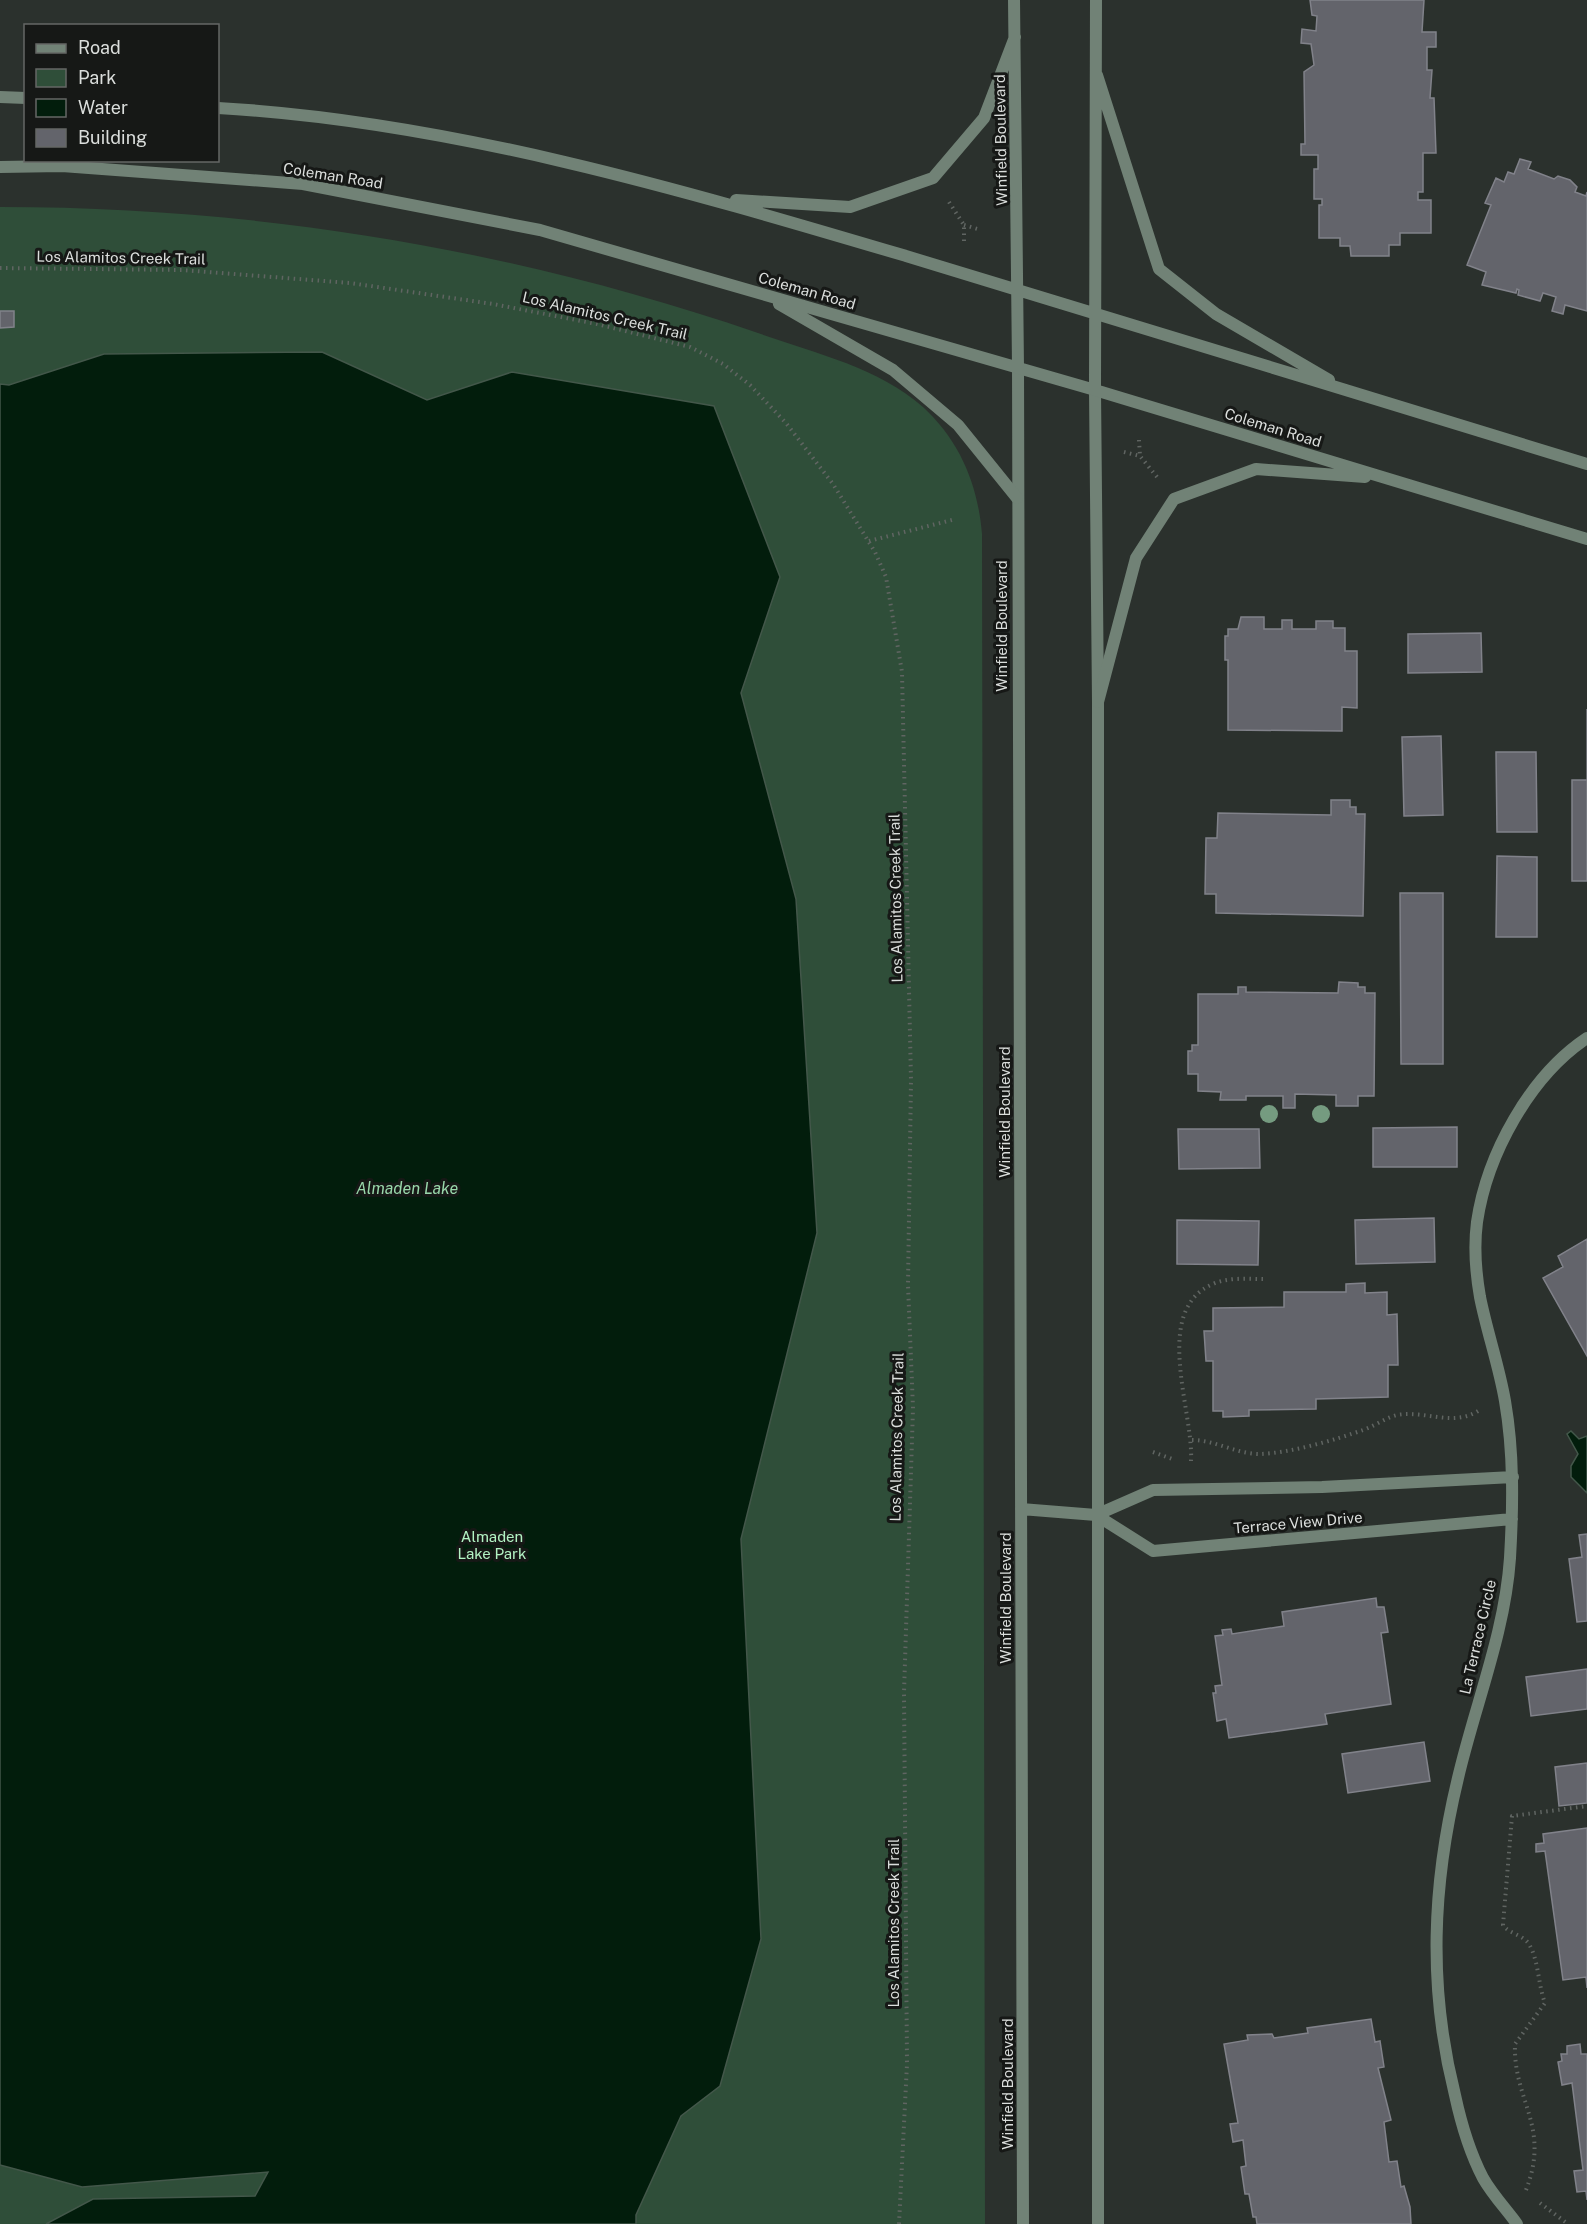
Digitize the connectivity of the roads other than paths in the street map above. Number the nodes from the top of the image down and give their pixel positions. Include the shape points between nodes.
1 (1014, 0) edge
2 (1096, 0) edge
3 (1015, 37) junction
4 (1097, 75) junction
5 (0, 97) edge
6 (24, 98) edge
7 (219, 108) edge
8 (0, 166) edge
9 (714, 199) junction
10 (1018, 289) junction
11 (762, 294) junction
12 (1095, 311) junction
13 (1018, 367) junction
14 (1095, 390) junction
15 (1351, 393) junction
16 (1587, 464) edge
17 (1386, 478) junction
18 (1017, 498) junction
19 (1587, 539) edge
20 (1098, 702) junction
21 (1587, 1038) edge
22 (1513, 1478) junction
23 (1021, 1509) junction
24 (1096, 1515) junction
25 (1512, 1519) junction
26 (1023, 2224) edge
27 (1098, 2224) edge
28 (1516, 2224) edge

1 - 3 street, Winfield Boulevard
2 - 4 street
3 - 9 street via 984,118 933,178 850,207
3 - 10 street, Winfield Boulevard
4 - 12 street
4 - 15 street via 1159,269 1216,314
5 - 6 street
7 - 9 street via 287,112 456,138
8 - 11 street, Coleman Road via 62,166 303,184 540,230
9 - 10 street
10 - 12 street
10 - 13 street, Winfield Boulevard
11 - 13 street, Coleman Road
11 - 18 street via 893,370 958,425
12 - 14 street
12 - 15 street
13 - 14 street, Coleman Road
13 - 18 street, Winfield Boulevard
14 - 17 street, Coleman Road
14 - 20 street
15 - 16 street
17 - 19 street, Coleman Road
17 - 20 street via 1256,469 1174,499 1136,558
18 - 23 street, Winfield Boulevard
20 - 24 street
21 - 22 street, La Terrace Circle via 1549,1068 1526,1098 1495,1160 1477,1223 1480,1296 1505,1399
22 - 24 street, Terrace View Drive via 1153,1490
22 - 25 street, La Terrace Circle
23 - 24 street, Terrace View Drive
23 - 26 street, Winfield Boulevard
24 - 25 street, Terrace View Drive via 1153,1551
24 - 27 street
25 - 28 street, La Terrace Circle via 1498,1629 1457,1780 1438,1886 1436,1974 1442,2045 1461,2120 1484,2179

